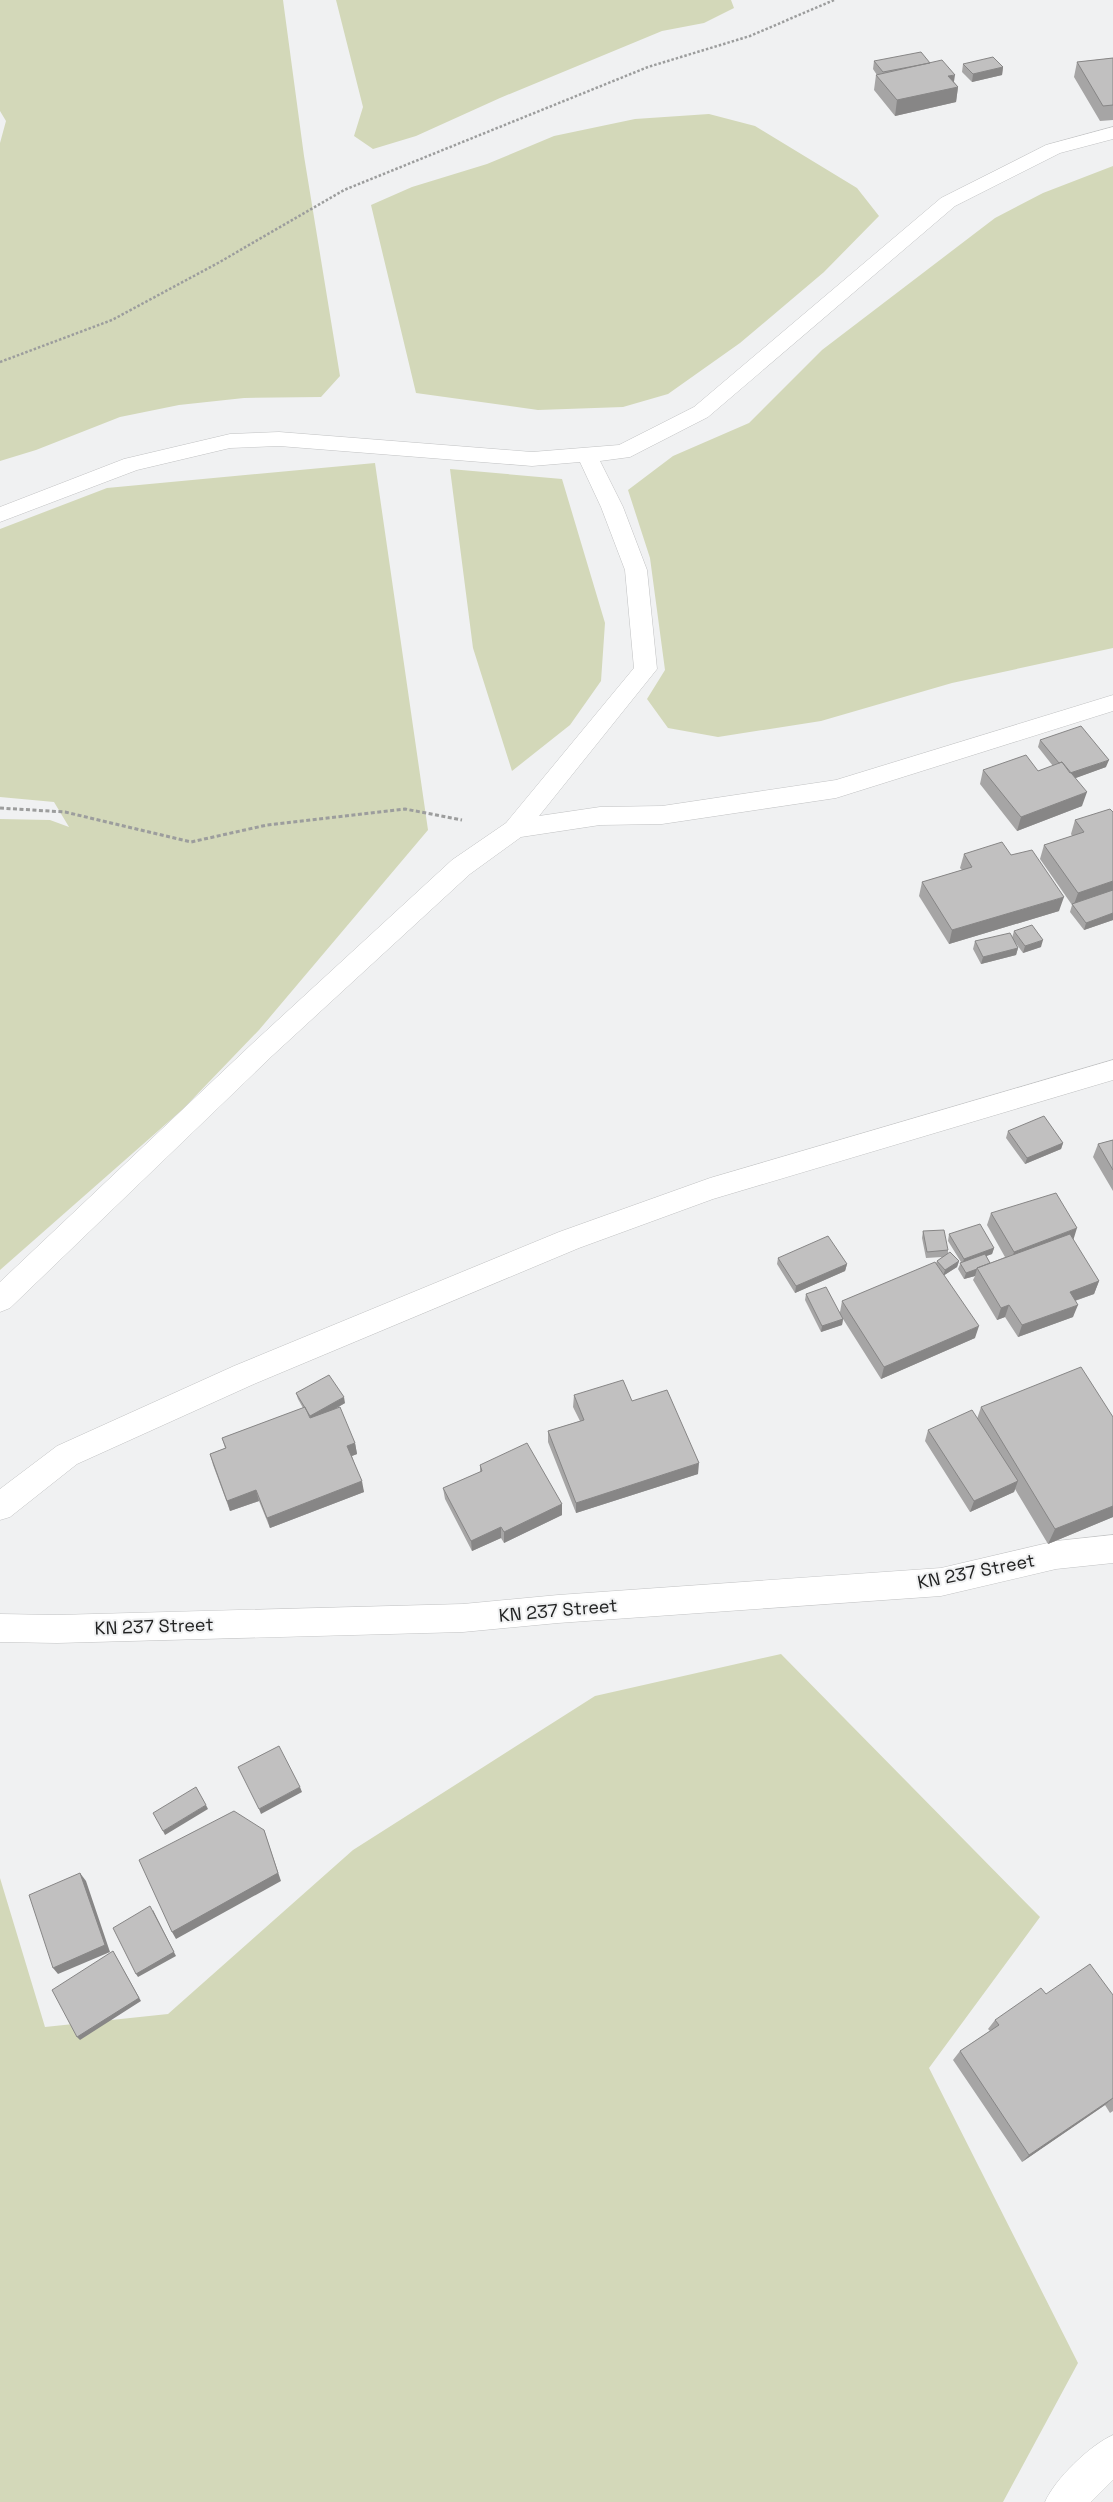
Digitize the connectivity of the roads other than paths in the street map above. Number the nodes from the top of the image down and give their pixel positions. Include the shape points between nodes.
1 (1113, 133) edge
2 (587, 455) junction
3 (0, 515) edge
4 (1113, 703) edge
5 (515, 829) junction
6 (1113, 1070) edge
7 (0, 1300) edge
8 (0, 1506) edge
9 (1113, 1549) edge
10 (0, 1628) edge
11 (1113, 2454) edge
12 (1064, 2502) edge

1 - 2 street via 1053,149 948,202 701,412 623,452
2 - 3 street via 532,459 279,439 230,441 131,464
2 - 5 street via 636,570 646,669
4 - 5 street via 836,789 662,815 600,816
5 - 7 street via 461,867 263,1049
6 - 8 street via 710,1189 569,1240 244,1375 67,1455
9 - 10 street, KN 237 Street via 1056,1555 941,1582 463,1618
11 - 12 street

